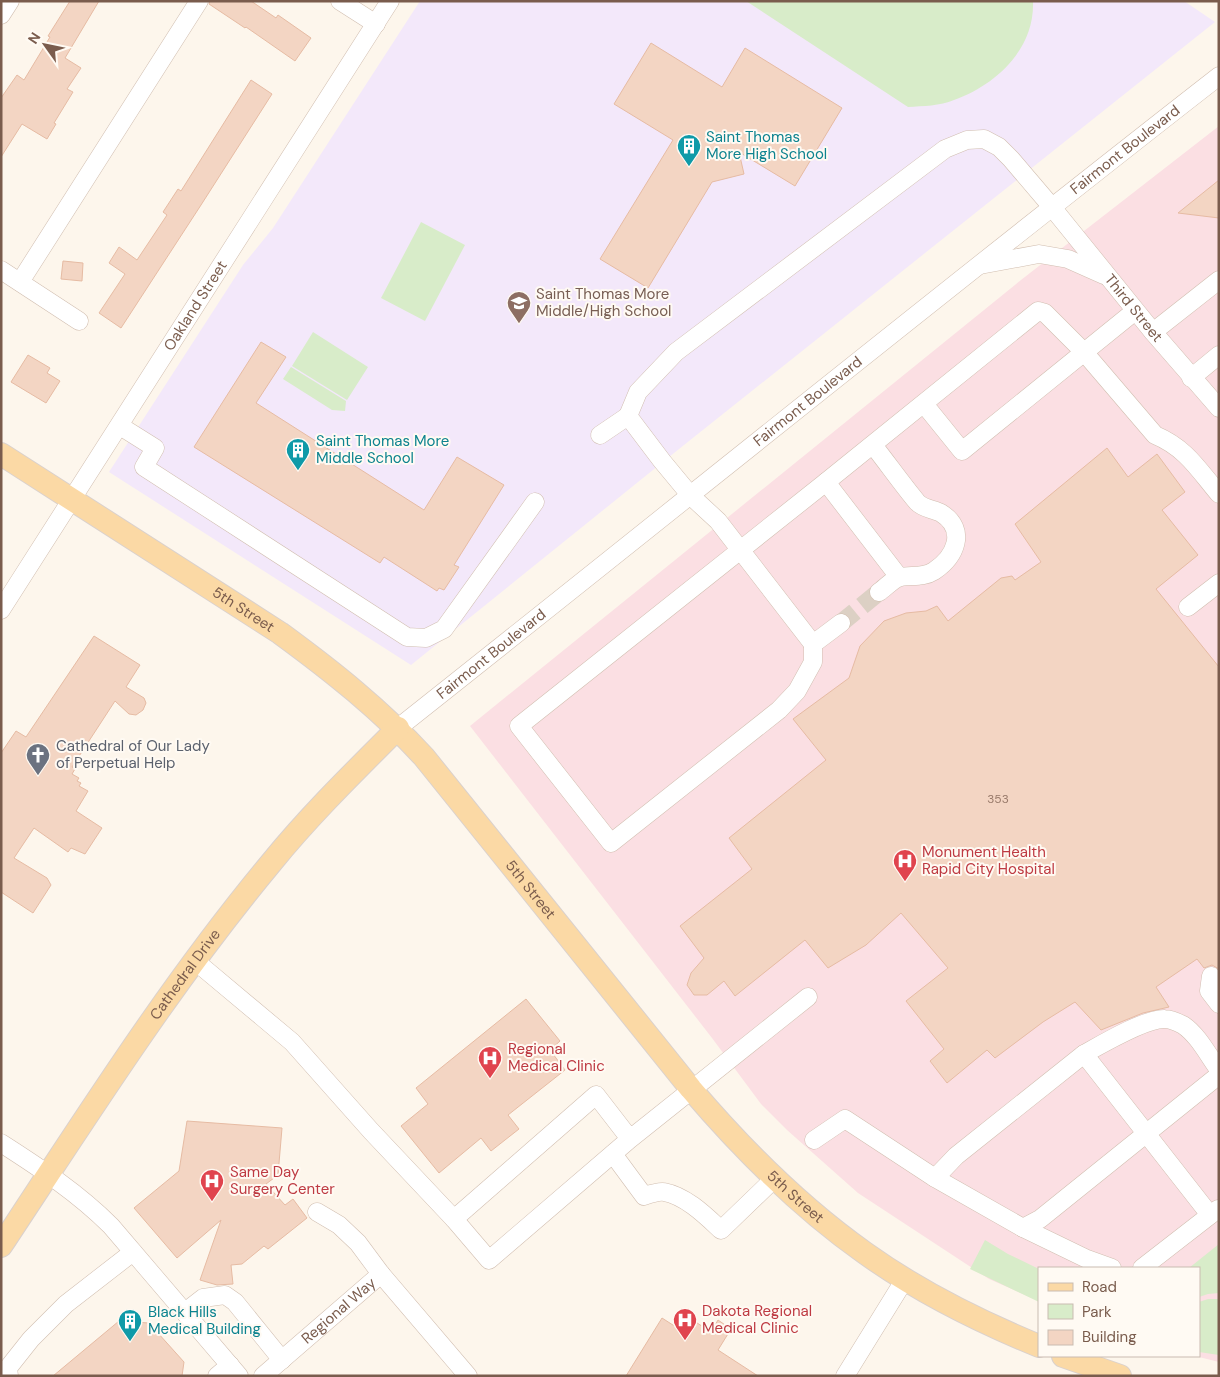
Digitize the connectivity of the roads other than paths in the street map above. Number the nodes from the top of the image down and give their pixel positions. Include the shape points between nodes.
1 (10, 1) edge
2 (199, 1) edge
3 (340, 1) edge
4 (390, 1) edge
5 (1, 16) edge
6 (376, 24) junction
7 (1219, 76) edge
8 (1051, 206) junction
9 (977, 266) junction
10 (1, 270) edge
11 (1108, 277) junction
12 (1219, 280) edge
13 (20, 282) junction
14 (1135, 311) junction
15 (79, 320) dead end
16 (1152, 332) junction
17 (1084, 352) junction
18 (1219, 355) edge
19 (1191, 378) junction
20 (924, 404) junction
21 (1219, 408) edge
22 (628, 416) junction
23 (120, 426) junction
24 (600, 436) dead end
25 (873, 445) junction
26 (1, 454) edge
27 (826, 482) junction
28 (1219, 494) edge
29 (691, 496) junction
30 (72, 499) junction
31 (534, 502) dead end
32 (740, 551) junction
33 (899, 577) junction
34 (1219, 584) edge
35 (879, 592) tunnel mouth
36 (1188, 607) dead end
37 (1, 610) edge
38 (841, 623) tunnel mouth
39 (813, 644) junction
40 (398, 728) junction
41 (194, 960) junction
42 (1211, 976) dead end
43 (808, 997) dead end
44 (1219, 1004) edge
45 (1084, 1054) junction
46 (1219, 1070) edge
47 (1219, 1075) edge
48 (691, 1089) junction
49 (1147, 1134) junction
50 (630, 1139) junction
51 (814, 1140) dead end
52 (1, 1143) edge
53 (613, 1154) junction
54 (49, 1174) junction
55 (775, 1178) junction
56 (935, 1178) junction
57 (317, 1212) dead end
58 (1214, 1212) edge
59 (454, 1219) junction
60 (1023, 1228) junction
61 (1, 1246) edge
62 (133, 1252) junction
63 (1109, 1267) edge
64 (1143, 1267) edge
65 (381, 1274) junction
66 (905, 1279) junction
67 (185, 1312) junction
68 (1038, 1346) edge
69 (1066, 1357) edge
70 (282, 1360) junction
71 (229, 1372) edge
72 (9, 1376) edge
73 (263, 1376) edge
74 (468, 1376) edge
75 (845, 1376) edge
76 (1120, 1376) edge

1 - 5 street
2 - 13 street
3 - 6 street
4 - 6 street, Oakland Street
6 - 23 street, Oakland Street
7 - 8 street, Fairmont Boulevard
8 - 9 street, Fairmont Boulevard
8 - 11 street, Third Street
8 - 22 street, Third Street via 999,147 984,139 967,140 945,149 676,352 638,392
9 - 11 street via 1039,254 1068,260
9 - 29 street, Fairmont Boulevard
10 - 13 street
11 - 14 street, Third Street
12 - 16 street
13 - 15 street
14 - 16 street, Third Street
14 - 17 street
16 - 19 street, Third Street
17 - 20 street via 1045,313 1038,312
17 - 20 street via 962,452
17 - 28 street via 1155,435 1184,451
18 - 19 street
19 - 21 street, Third Street
20 - 25 street
22 - 24 street
22 - 29 street
23 - 30 street, Oakland Street
23 - 31 street via 156,448 144,467 407,637 426,638 444,628
25 - 27 street
25 - 33 street via 919,504 942,513 957,535 955,550 932,573
26 - 30 main road, 5th Street
27 - 32 street
27 - 33 street
29 - 32 street via 716,520
29 - 40 street, Fairmont Boulevard
30 - 37 street, Oakland Street
30 - 40 main road, 5th Street via 280,633
32 - 39 street
32 - 39 street via 519,726 612,843 779,710 797,691 813,662
33 - 35 street
34 - 36 street
38 - 39 street
40 - 41 main road, Cathedral Drive via 306,822
40 - 48 main road, 5th Street via 455,794
41 - 54 main road, Cathedral Drive
41 - 59 street via 292,1042
42 - 44 street via 1209,991
43 - 48 street
45 - 46 street via 1146,1023 1165,1019 1182,1024 1196,1037
45 - 49 street
45 - 56 street via 956,1156
47 - 49 street
48 - 50 street
48 - 55 main road, 5th Street
49 - 58 street
49 - 60 street via 1040,1219
50 - 53 street
50 - 59 street via 596,1095
51 - 56 street via 845,1120
52 - 54 street
53 - 55 street via 644,1196 663,1192 680,1199 722,1230
53 - 59 street via 489,1260
54 - 61 main road, Cathedral Drive
54 - 62 street via 93,1208
55 - 66 main road, 5th Street via 840,1234
56 - 60 street
57 - 65 street via 340,1225
58 - 64 street
60 - 63 street
62 - 67 street
62 - 72 street via 66,1304 8,1368
65 - 70 street, Regional Way
65 - 74 street, Regional Way
66 - 68 main road, 5th Street via 955,1307
66 - 75 street
67 - 70 street via 203,1298 225,1295 235,1302
67 - 71 street
69 - 76 main road
70 - 73 street, Regional Way

